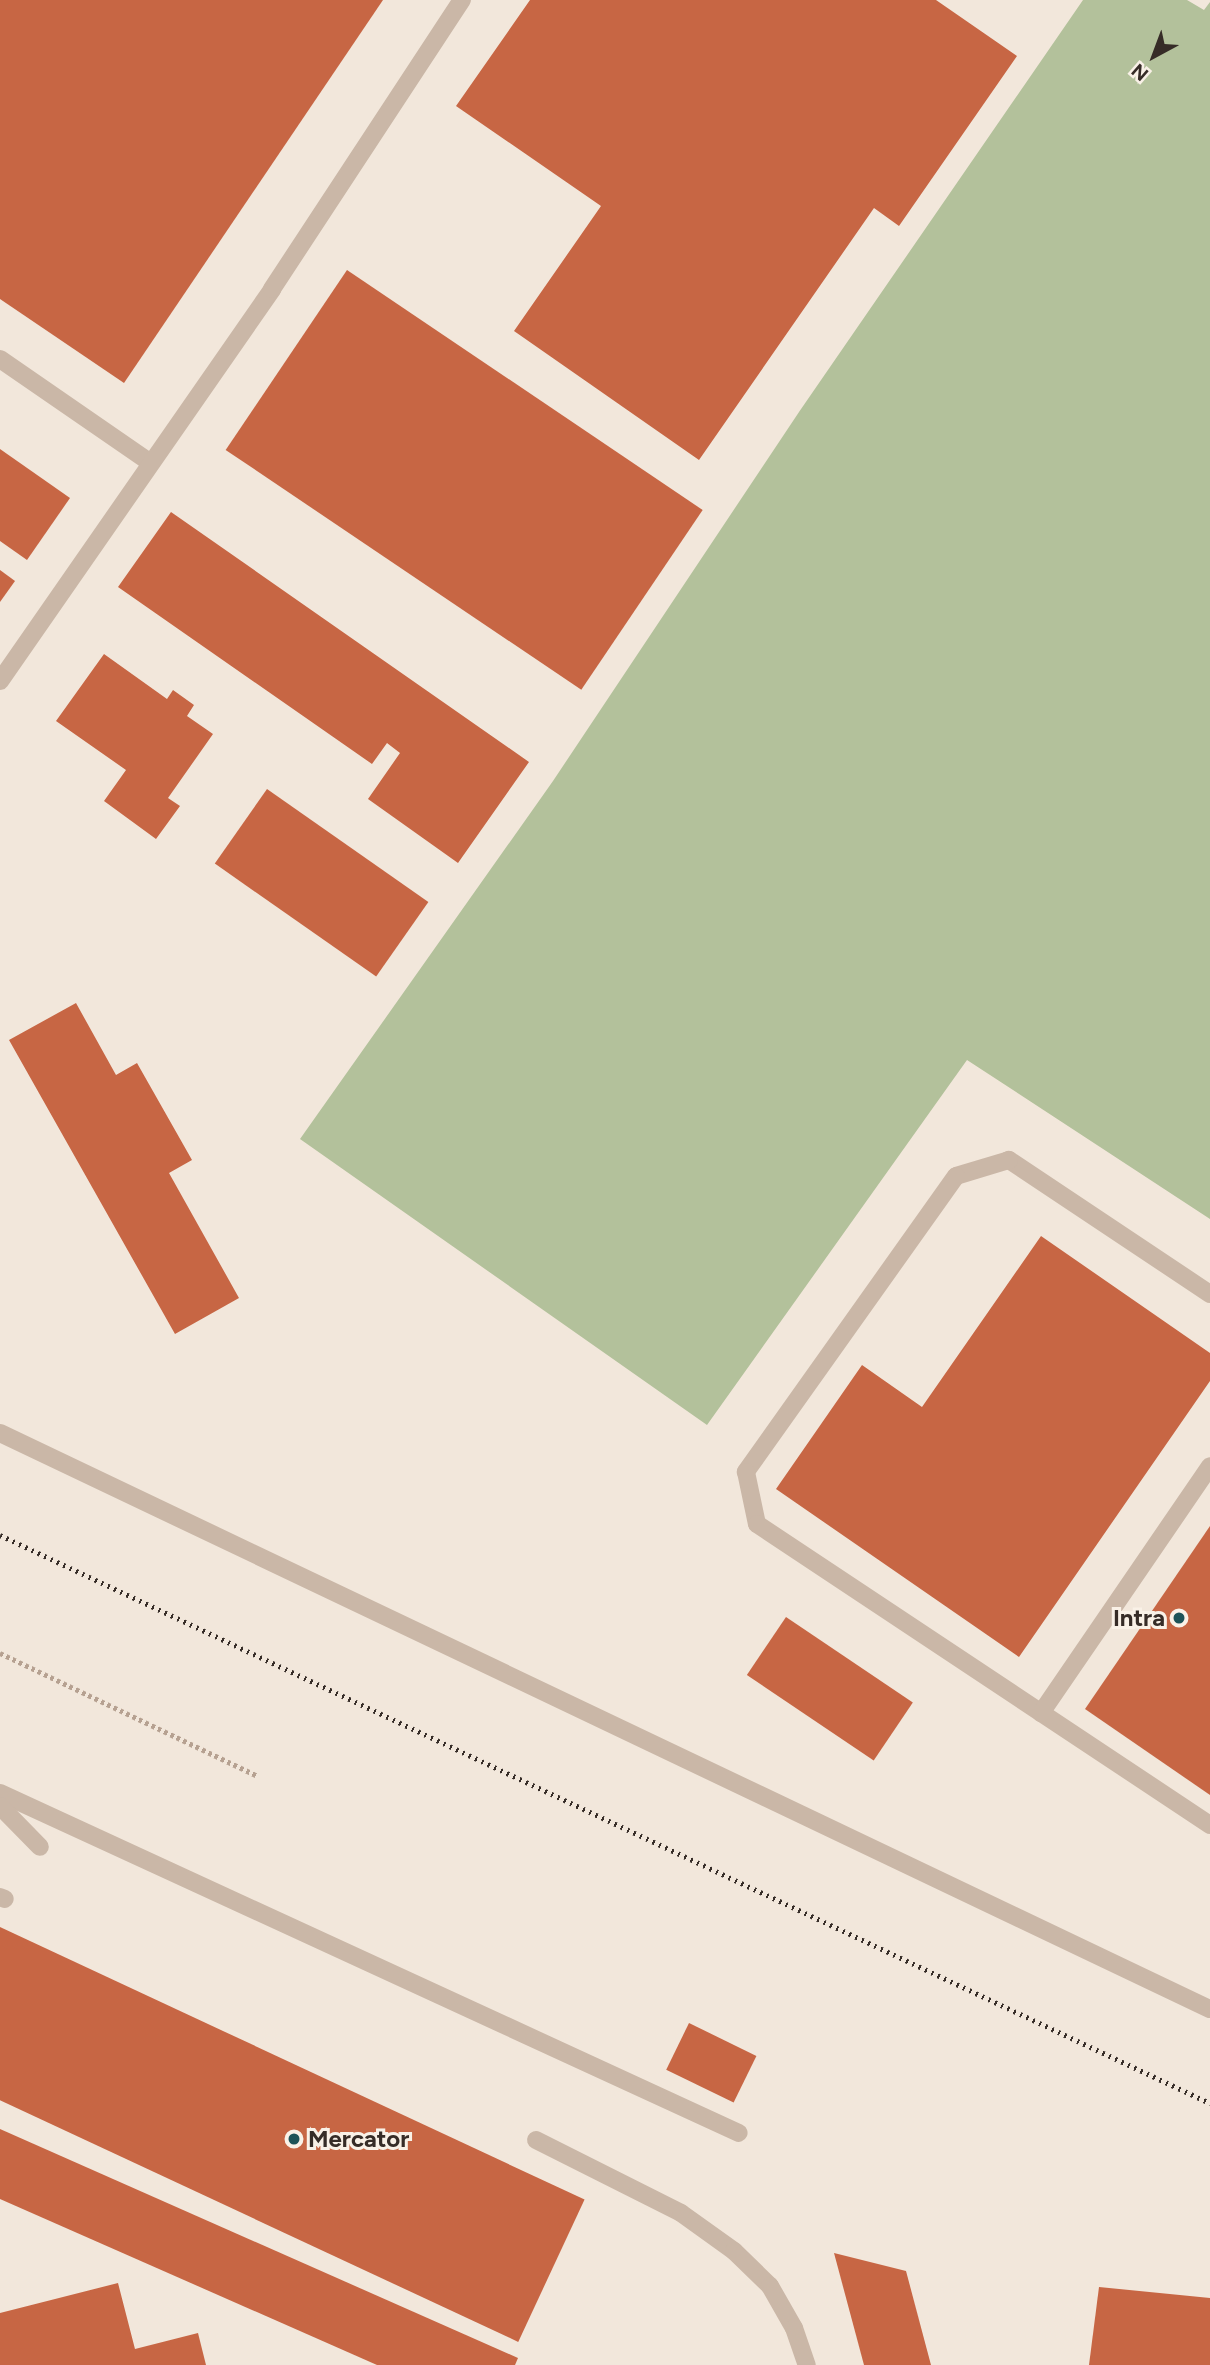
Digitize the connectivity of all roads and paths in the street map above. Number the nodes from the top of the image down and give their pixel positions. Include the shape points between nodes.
1 (462, 0) edge
2 (0, 359) edge
3 (151, 463) junction
4 (0, 681) edge
5 (1210, 1294) edge
6 (0, 1433) edge
7 (1210, 1466) edge
8 (0, 1653) edge
9 (1041, 1713) junction
10 (258, 1776) dead end
11 (0, 1793) edge
12 (0, 1806) edge
13 (1210, 1825) edge
14 (40, 1847) dead end
15 (1210, 2009) edge
16 (739, 2133) dead end
17 (536, 2140) dead end
18 (807, 2365) edge

1 - 3 street
2 - 3 street
3 - 4 street
5 - 9 street via 1009,1160 956,1176 746,1472 757,1524
6 - 15 street
7 - 9 street
8 - 10 path
9 - 13 street
11 - 16 street
12 - 14 street
17 - 18 street via 681,2213 734,2251 770,2286 794,2328

